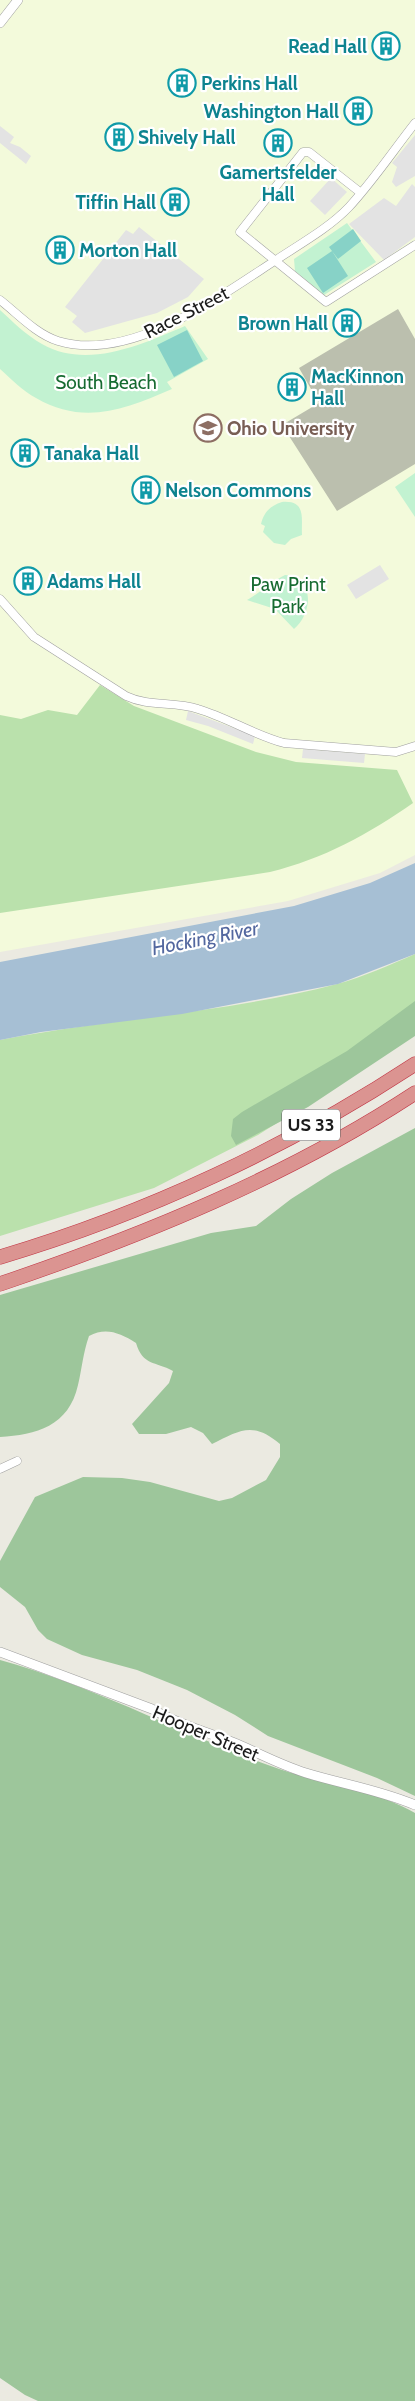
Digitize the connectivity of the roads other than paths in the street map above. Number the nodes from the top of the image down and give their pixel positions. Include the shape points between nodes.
1 (18, 0) edge
2 (0, 22) edge
3 (415, 123) edge
4 (361, 193) junction
5 (415, 245) edge
6 (275, 261) junction
7 (0, 300) edge
8 (0, 599) edge
9 (415, 746) edge
10 (415, 1064) edge
11 (415, 1093) edge
12 (0, 1257) edge
13 (0, 1284) edge
14 (17, 1461) dead end
15 (0, 1469) edge
16 (0, 1652) edge
17 (415, 1805) edge

1 - 2 street
3 - 4 street, Race Street
4 - 6 street, Race Street via 341,214
4 - 6 street via 309,152 303,152 240,232
5 - 6 street via 326,302
6 - 7 street, Race Street via 233,289 172,322 142,335 111,343 80,345 57,341 42,334
8 - 9 street via 22,626 47,647 138,701 198,709 267,739 284,743 396,752
10 - 12 highway, US 33 via 333,1113 229,1167 109,1220
11 - 13 highway, US 33 via 311,1154 199,1208 113,1244
14 - 15 street
16 - 17 street, Hooper Street via 152,1709 170,1720 270,1760

